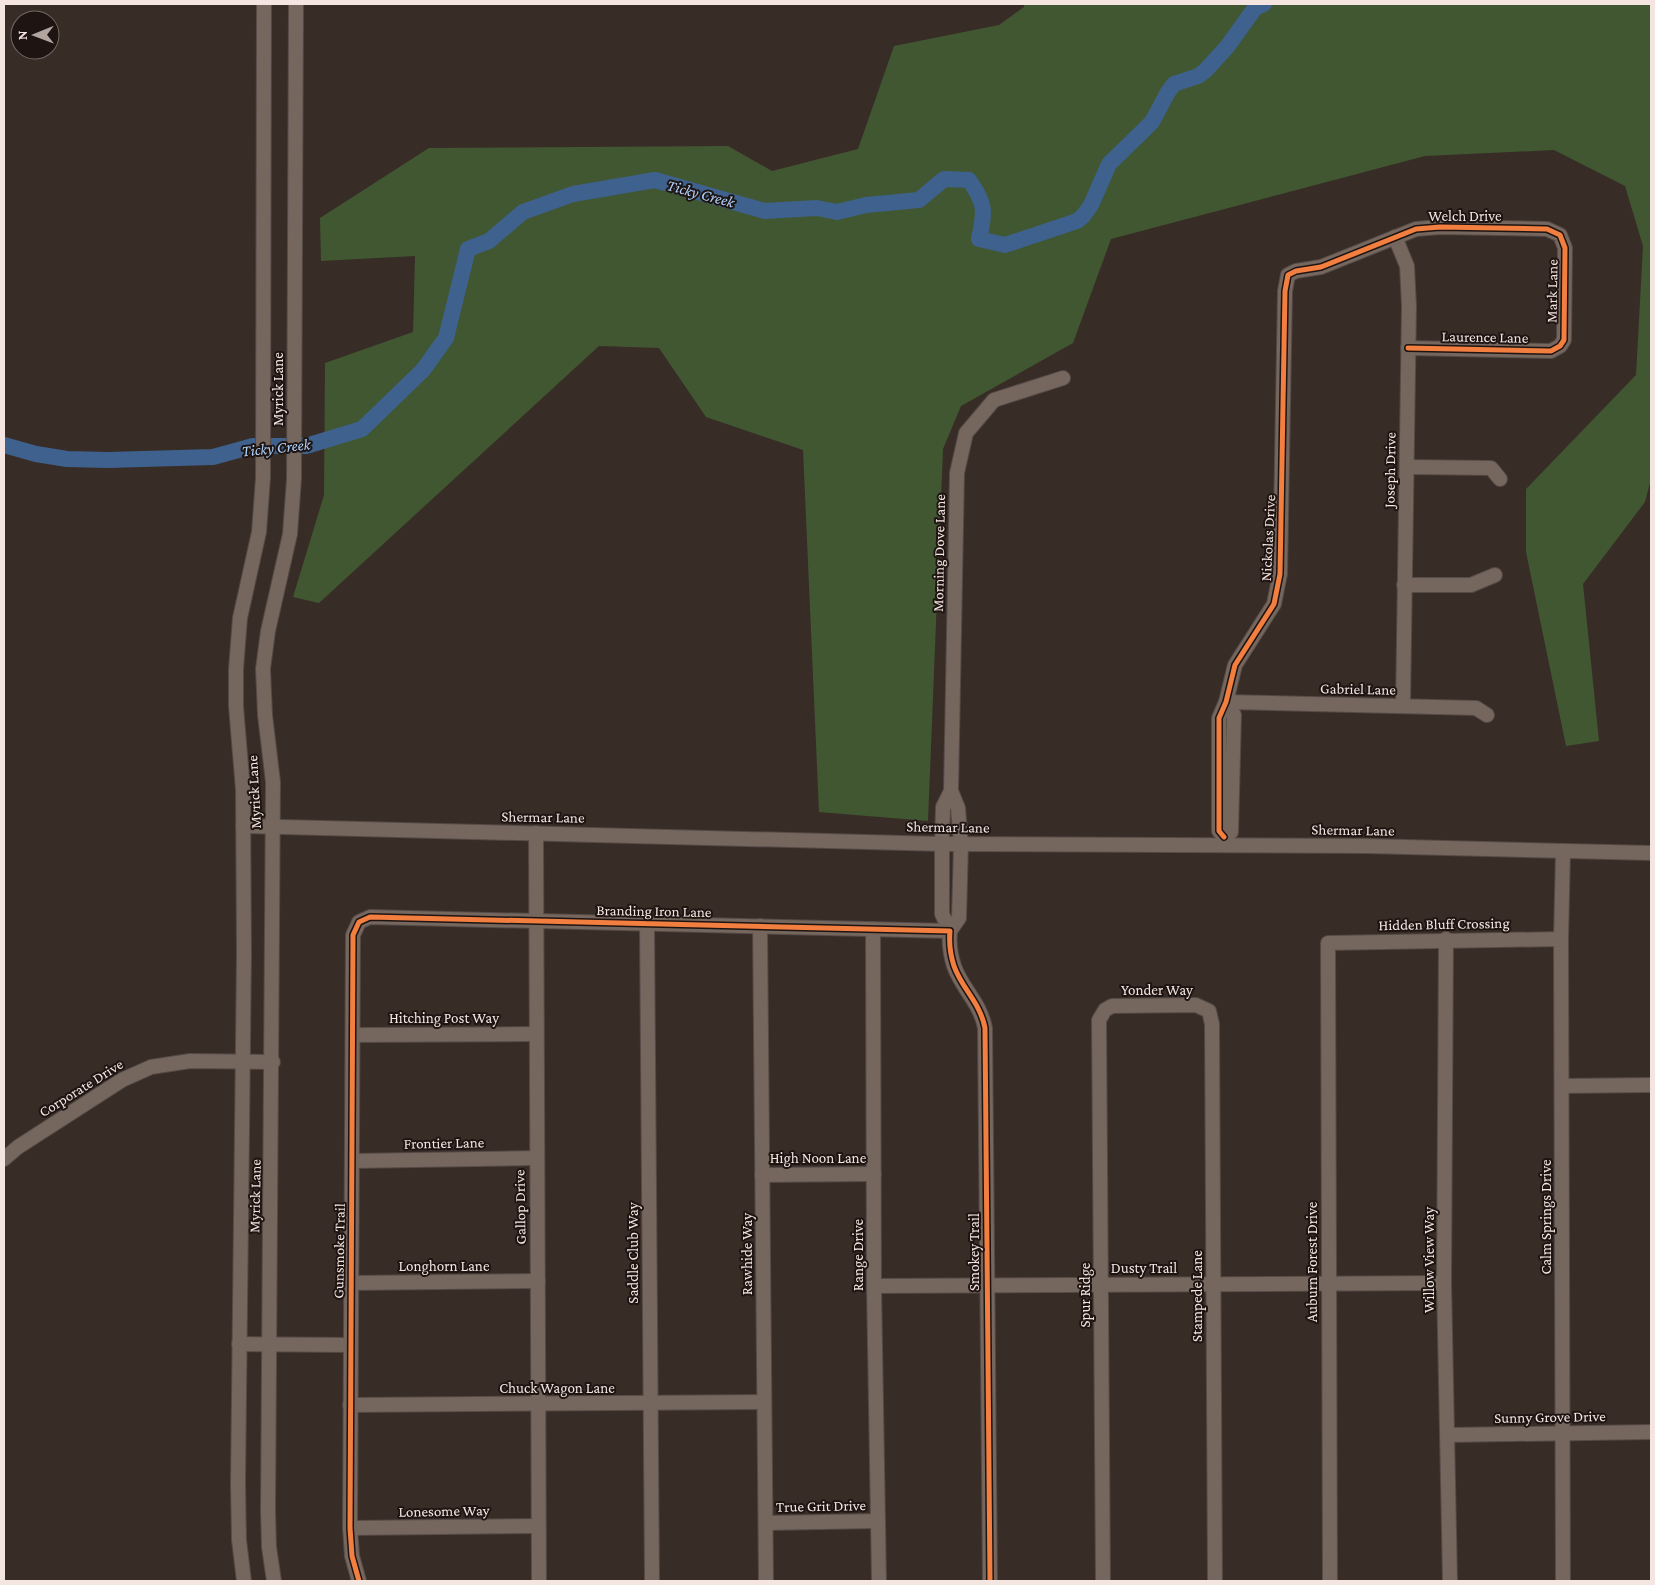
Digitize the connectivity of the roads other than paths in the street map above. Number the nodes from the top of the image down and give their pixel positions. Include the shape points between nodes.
1 (264, 4) edge
2 (296, 4) edge
3 (1560, 235) joint
4 (1395, 237) junction
5 (1288, 275) joint
6 (1560, 346) joint
7 (1408, 348) junction
8 (1063, 378) dead end
9 (1406, 467) junction
10 (1500, 480) dead end
11 (1496, 575) dead end
12 (1404, 585) junction
13 (1226, 702) junction
14 (1403, 706) junction
15 (1487, 715) dead end
16 (951, 791) junction
17 (244, 826) junction
18 (273, 826) junction
19 (536, 833) junction
20 (1224, 841) junction
21 (942, 844) junction
22 (961, 844) junction
23 (1563, 852) junction
24 (1651, 853) edge
25 (536, 921) junction
26 (359, 922) joint
27 (647, 924) junction
28 (760, 926) junction
29 (873, 929) junction
30 (950, 931) junction
31 (1561, 938) junction
32 (1446, 939) junction
33 (1328, 943) joint
34 (1105, 1010) joint
35 (1209, 1011) joint
36 (535, 1034) junction
37 (352, 1036) junction
38 (242, 1062) junction
39 (273, 1062) junction
40 (1651, 1085) edge
41 (1562, 1086) junction
42 (536, 1158) junction
43 (4, 1159) edge
44 (352, 1161) junction
45 (874, 1174) junction
46 (762, 1175) junction
47 (538, 1281) junction
48 (351, 1283) junction
49 (1328, 1283) junction
50 (1444, 1283) junction
51 (1101, 1284) junction
52 (1213, 1284) junction
53 (987, 1285) junction
54 (874, 1286) junction
55 (239, 1344) junction
56 (270, 1344) junction
57 (350, 1344) junction
58 (764, 1402) junction
59 (650, 1403) junction
60 (537, 1404) junction
61 (350, 1405) junction
62 (1651, 1432) edge
63 (1562, 1434) junction
64 (1449, 1435) junction
65 (878, 1521) junction
66 (766, 1523) junction
67 (538, 1526) junction
68 (350, 1528) junction
69 (244, 1581) edge
70 (274, 1581) edge
71 (359, 1581) edge
72 (539, 1581) edge
73 (652, 1581) edge
74 (766, 1581) edge
75 (879, 1581) edge
76 (990, 1581) edge
77 (1104, 1581) edge
78 (1215, 1581) edge
79 (1330, 1581) edge
80 (1450, 1581) edge
81 (1564, 1581) edge

1 - 17 street, Myrick Lane via 263,478 259,532 240,618 236,669
2 - 18 street, Myrick Lane via 294,479 290,534 268,631 263,669 273,782
3 - 4 street, Welch Drive via 1547,229 1440,227 1416,229
3 - 6 street, Mark Lane via 1565,248 1564,340
4 - 5 street, Welch Drive via 1321,267
4 - 7 street, Joseph Drive via 1407,266
5 - 13 street, Nickolas Drive via 1285,291 1280,574 1274,604 1235,665
6 - 7 street, Laurence Lane via 1551,351
7 - 9 street, Joseph Drive
8 - 16 street, Morning Dove Lane via 994,400 966,432 957,473
9 - 10 street via 1491,468
9 - 12 street, Joseph Drive
11 - 12 street via 1471,585
12 - 14 street, Joseph Drive
13 - 14 street, Gabriel Lane
13 - 20 street via 1234,715 1232,832
14 - 15 street, Gabriel Lane via 1476,708
16 - 21 street, Morning Dove Lane via 943,807
16 - 22 street, Morning Dove Lane via 958,808
17 - 18 street, Shermar Lane
17 - 38 street, Myrick Lane
18 - 19 street, Shermar Lane
18 - 39 street, Myrick Lane
19 - 21 street, Shermar Lane
19 - 25 street, Gallop Drive
20 - 22 street, Shermar Lane
20 - 23 street, Shermar Lane
21 - 22 street, Shermar Lane
21 - 30 street, Smokey Trail via 942,914
22 - 30 street, Smokey Trail via 959,918
23 - 24 street, Shermar Lane
23 - 31 street, Calm Springs Drive
25 - 26 street, Branding Iron Lane via 370,917
25 - 27 street, Branding Iron Lane
25 - 36 street, Gallop Drive
26 - 37 street, Gunsmoke Trail via 353,935
27 - 28 street, Branding Iron Lane
27 - 59 street, Saddle Club Way
28 - 29 street, Branding Iron Lane
28 - 46 street, Rawhide Way
29 - 30 street, Branding Iron Lane
29 - 45 street, Range Drive
30 - 53 street, Smokey Trail via 954,966 976,1001 985,1028
31 - 32 street, Hidden Bluff Crossing
31 - 41 street, Calm Springs Drive
32 - 33 street, Hidden Bluff Crossing
32 - 50 street, Willow View Way
33 - 49 street, Auburn Forest Drive
34 - 35 street, Yonder Way via 1118,1006 1196,1005
34 - 51 street, Spur Ridge via 1099,1020
35 - 52 street, Stampede Lane via 1212,1024
36 - 37 street, Hitching Post Way
36 - 42 street, Gallop Drive
37 - 44 street, Gunsmoke Trail
38 - 39 street, Corporate Drive
38 - 43 street, Corporate Drive via 177,1062 131,1075
38 - 55 street, Myrick Lane
39 - 56 street, Myrick Lane
40 - 41 street
41 - 63 street, Calm Springs Drive
42 - 44 street, Frontier Lane
42 - 47 street, Gallop Drive
44 - 48 street, Gunsmoke Trail
45 - 46 street, High Noon Lane
45 - 54 street, Range Drive
46 - 58 street, Rawhide Way
47 - 48 street, Longhorn Lane
47 - 60 street, Gallop Drive
48 - 57 street, Gunsmoke Trail
49 - 50 street, Dusty Trail
49 - 52 street, Dusty Trail
49 - 79 street, Auburn Forest Drive
50 - 64 street, Willow View Way
51 - 52 street, Dusty Trail
51 - 53 street, Dusty Trail
51 - 77 street, Spur Ridge
52 - 78 street, Stampede Lane
53 - 54 street, Dusty Trail
53 - 76 street, Smokey Trail
54 - 65 street, Range Drive
55 - 56 street
55 - 69 street, Myrick Lane via 238,1514
56 - 57 street
56 - 70 street, Myrick Lane via 268,1512
57 - 61 street, Gunsmoke Trail
58 - 59 street, Chuck Wagon Lane
58 - 66 street, Rawhide Way
59 - 60 street, Chuck Wagon Lane
59 - 73 street, Saddle Club Way
60 - 61 street, Chuck Wagon Lane
60 - 67 street, Gallop Drive
61 - 68 street, Gunsmoke Trail
62 - 63 street, Sunny Grove Drive
63 - 64 street, Sunny Grove Drive
63 - 81 street, Calm Springs Drive
64 - 80 street, Willow View Way
65 - 66 street, True Grit Drive
65 - 75 street, Range Drive
66 - 74 street, Rawhide Way
67 - 68 street, Lonesome Way
67 - 72 street, Gallop Drive
68 - 71 street, Gunsmoke Trail via 352,1556

